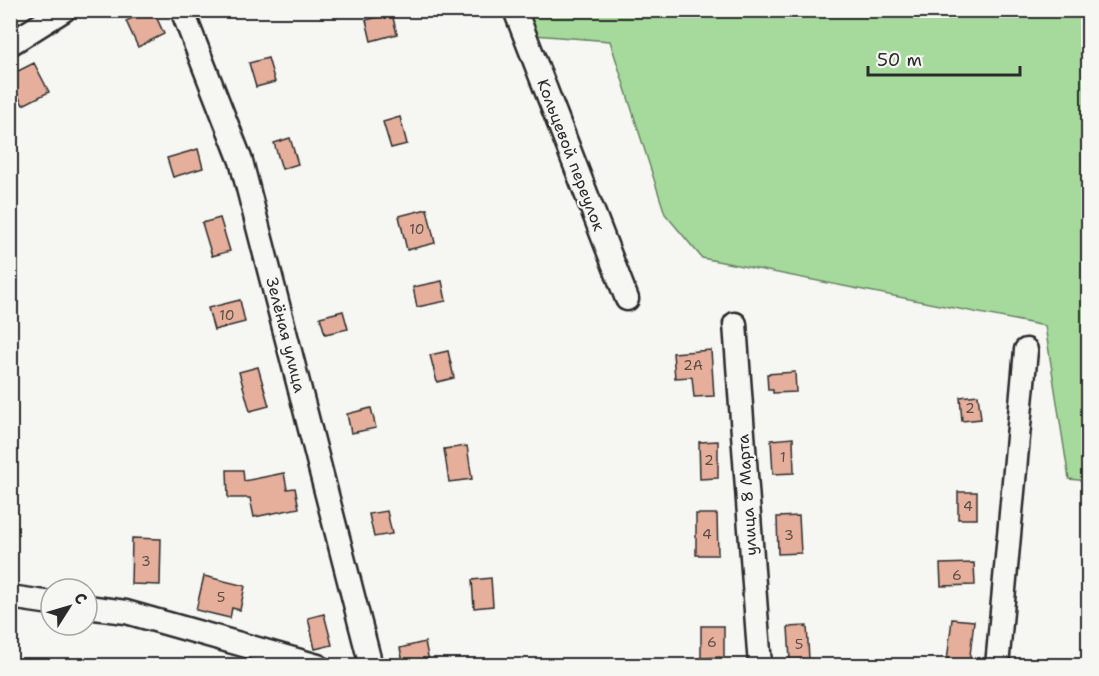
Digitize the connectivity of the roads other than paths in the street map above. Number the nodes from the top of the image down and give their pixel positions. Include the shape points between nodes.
1 (64, 10) edge
2 (182, 10) edge
3 (516, 10) edge
4 (10, 44) edge
5 (627, 299) dead end
6 (735, 324) dead end
7 (1026, 350) dead end
8 (10, 597) edge
9 (39, 601) edge
10 (99, 609) edge
11 (318, 666) edge
12 (371, 666) edge
13 (760, 666) edge
14 (997, 666) edge

1 - 4 street
2 - 12 street, Зелёная улица via 241,161
3 - 5 street, Кольцевой переулок
6 - 13 street, улица 8 Марта
7 - 14 street
8 - 9 street
10 - 11 street via 126,612

